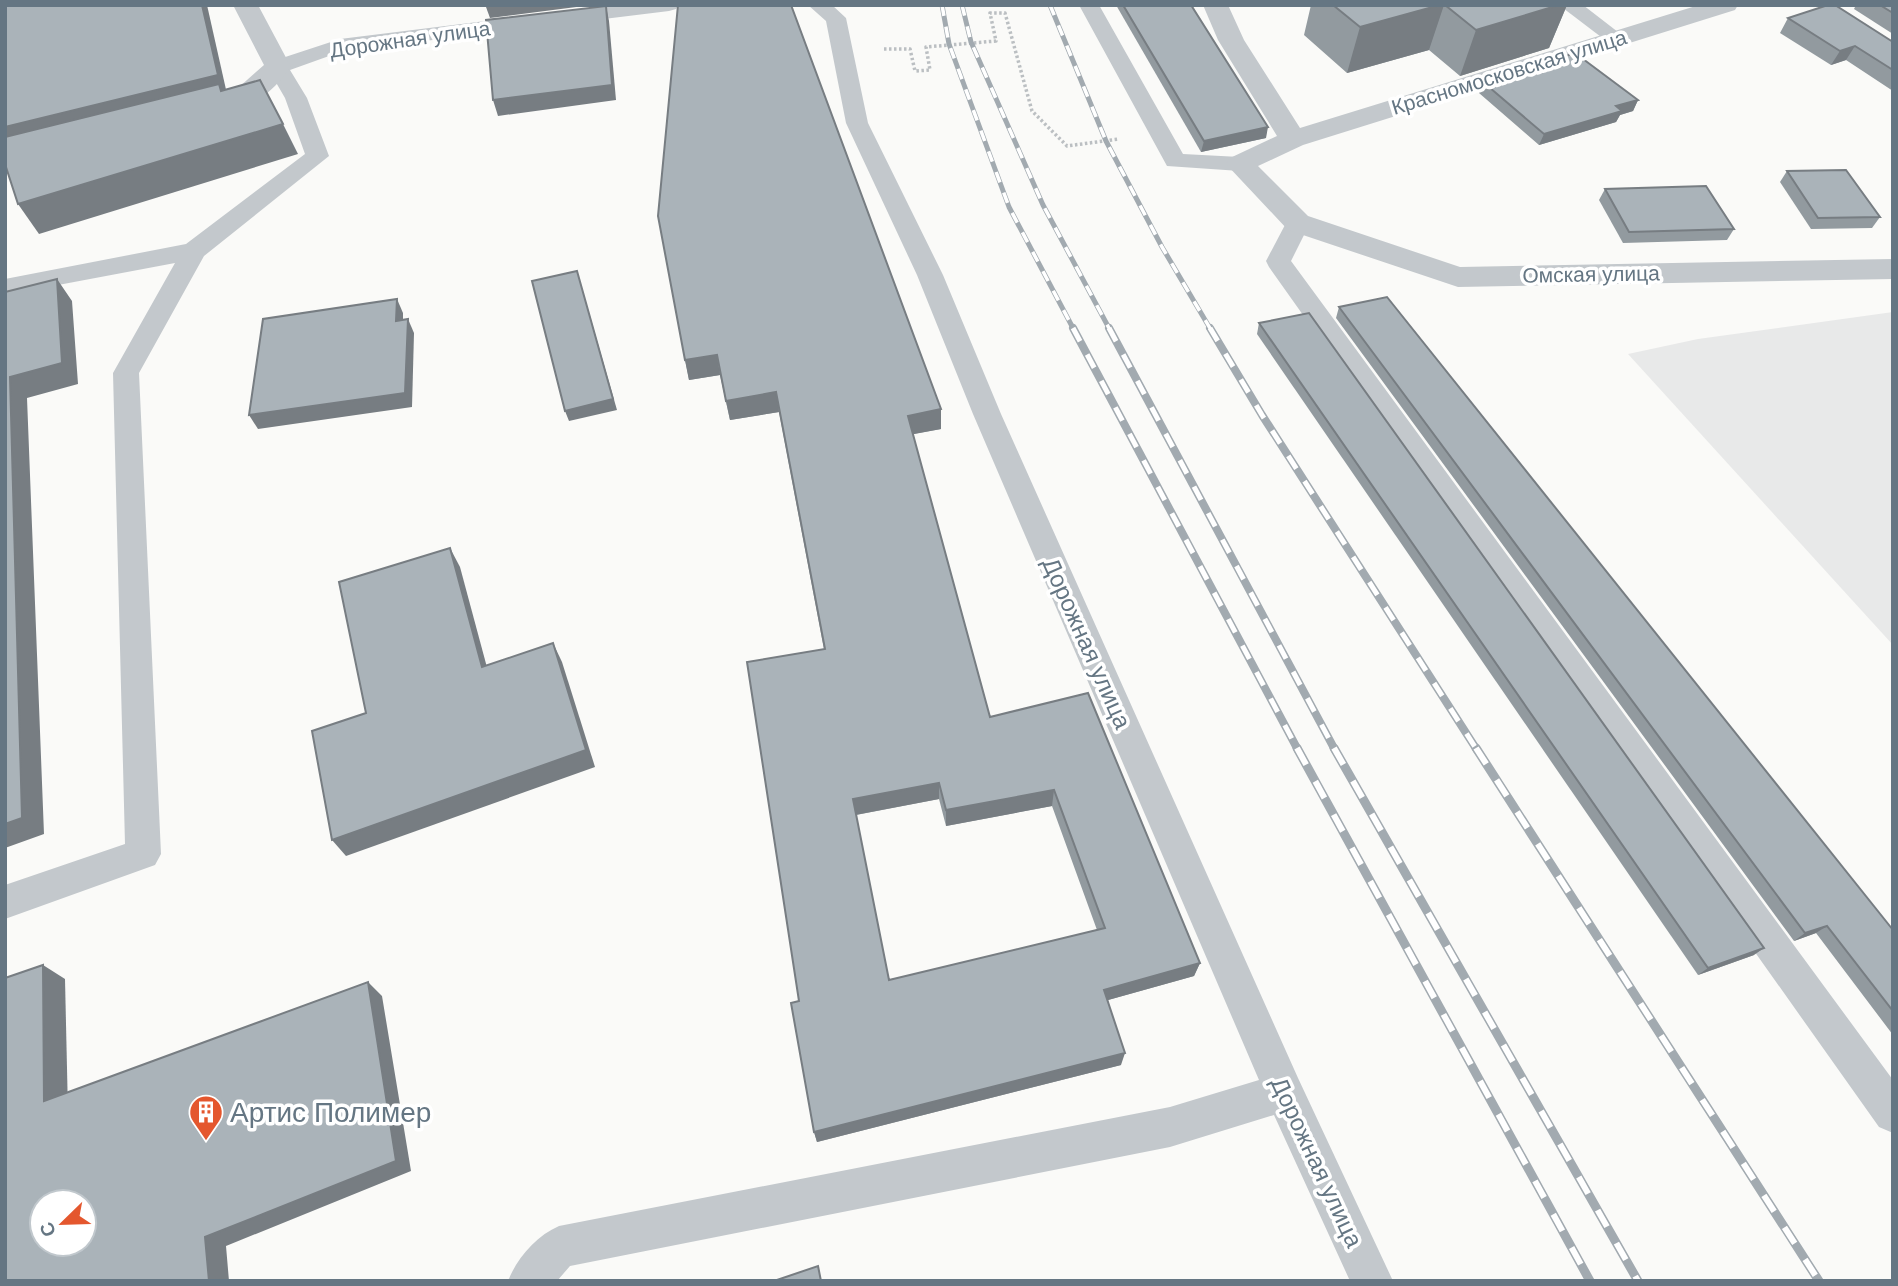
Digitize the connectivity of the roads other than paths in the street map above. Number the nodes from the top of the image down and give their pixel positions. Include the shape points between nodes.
1 (245, 5) edge
2 (669, 5) edge
3 (818, 5) edge
4 (1089, 5) edge
5 (1215, 5) edge
6 (1569, 5) edge
7 (1726, 5) edge
8 (1616, 39) junction
9 (278, 67) junction
10 (187, 115) edge
11 (1293, 139) junction
12 (1240, 164) junction
13 (1298, 223) junction
14 (194, 251) junction
15 (1893, 269) edge
16 (5, 287) edge
17 (5, 902) edge
18 (1284, 1092) junction
19 (1893, 1113) edge
20 (529, 1281) edge
21 (1372, 1281) edge

1 - 9 street
2 - 9 lane, Дорожная улица via 340,45
3 - 18 lane, Дорожная улица via 836,18 857,123 930,275
4 - 12 lane via 1175,161
5 - 11 street via 1231,40
6 - 8 lane
7 - 8 street, Красномосковская улица
8 - 11 street, Красномосковская улица
9 - 10 street, Дорожная улица via 238,102
9 - 14 lane via 296,99 317,156
11 - 12 street, Красномосковская улица
12 - 13 street
13 - 15 street, Омская улица via 1458,277
13 - 19 lane via 1278,261
14 - 16 lane
14 - 17 lane via 126,373 143,854
18 - 20 lane via 1170,1127 559,1247
18 - 21 lane, Дорожная улица

